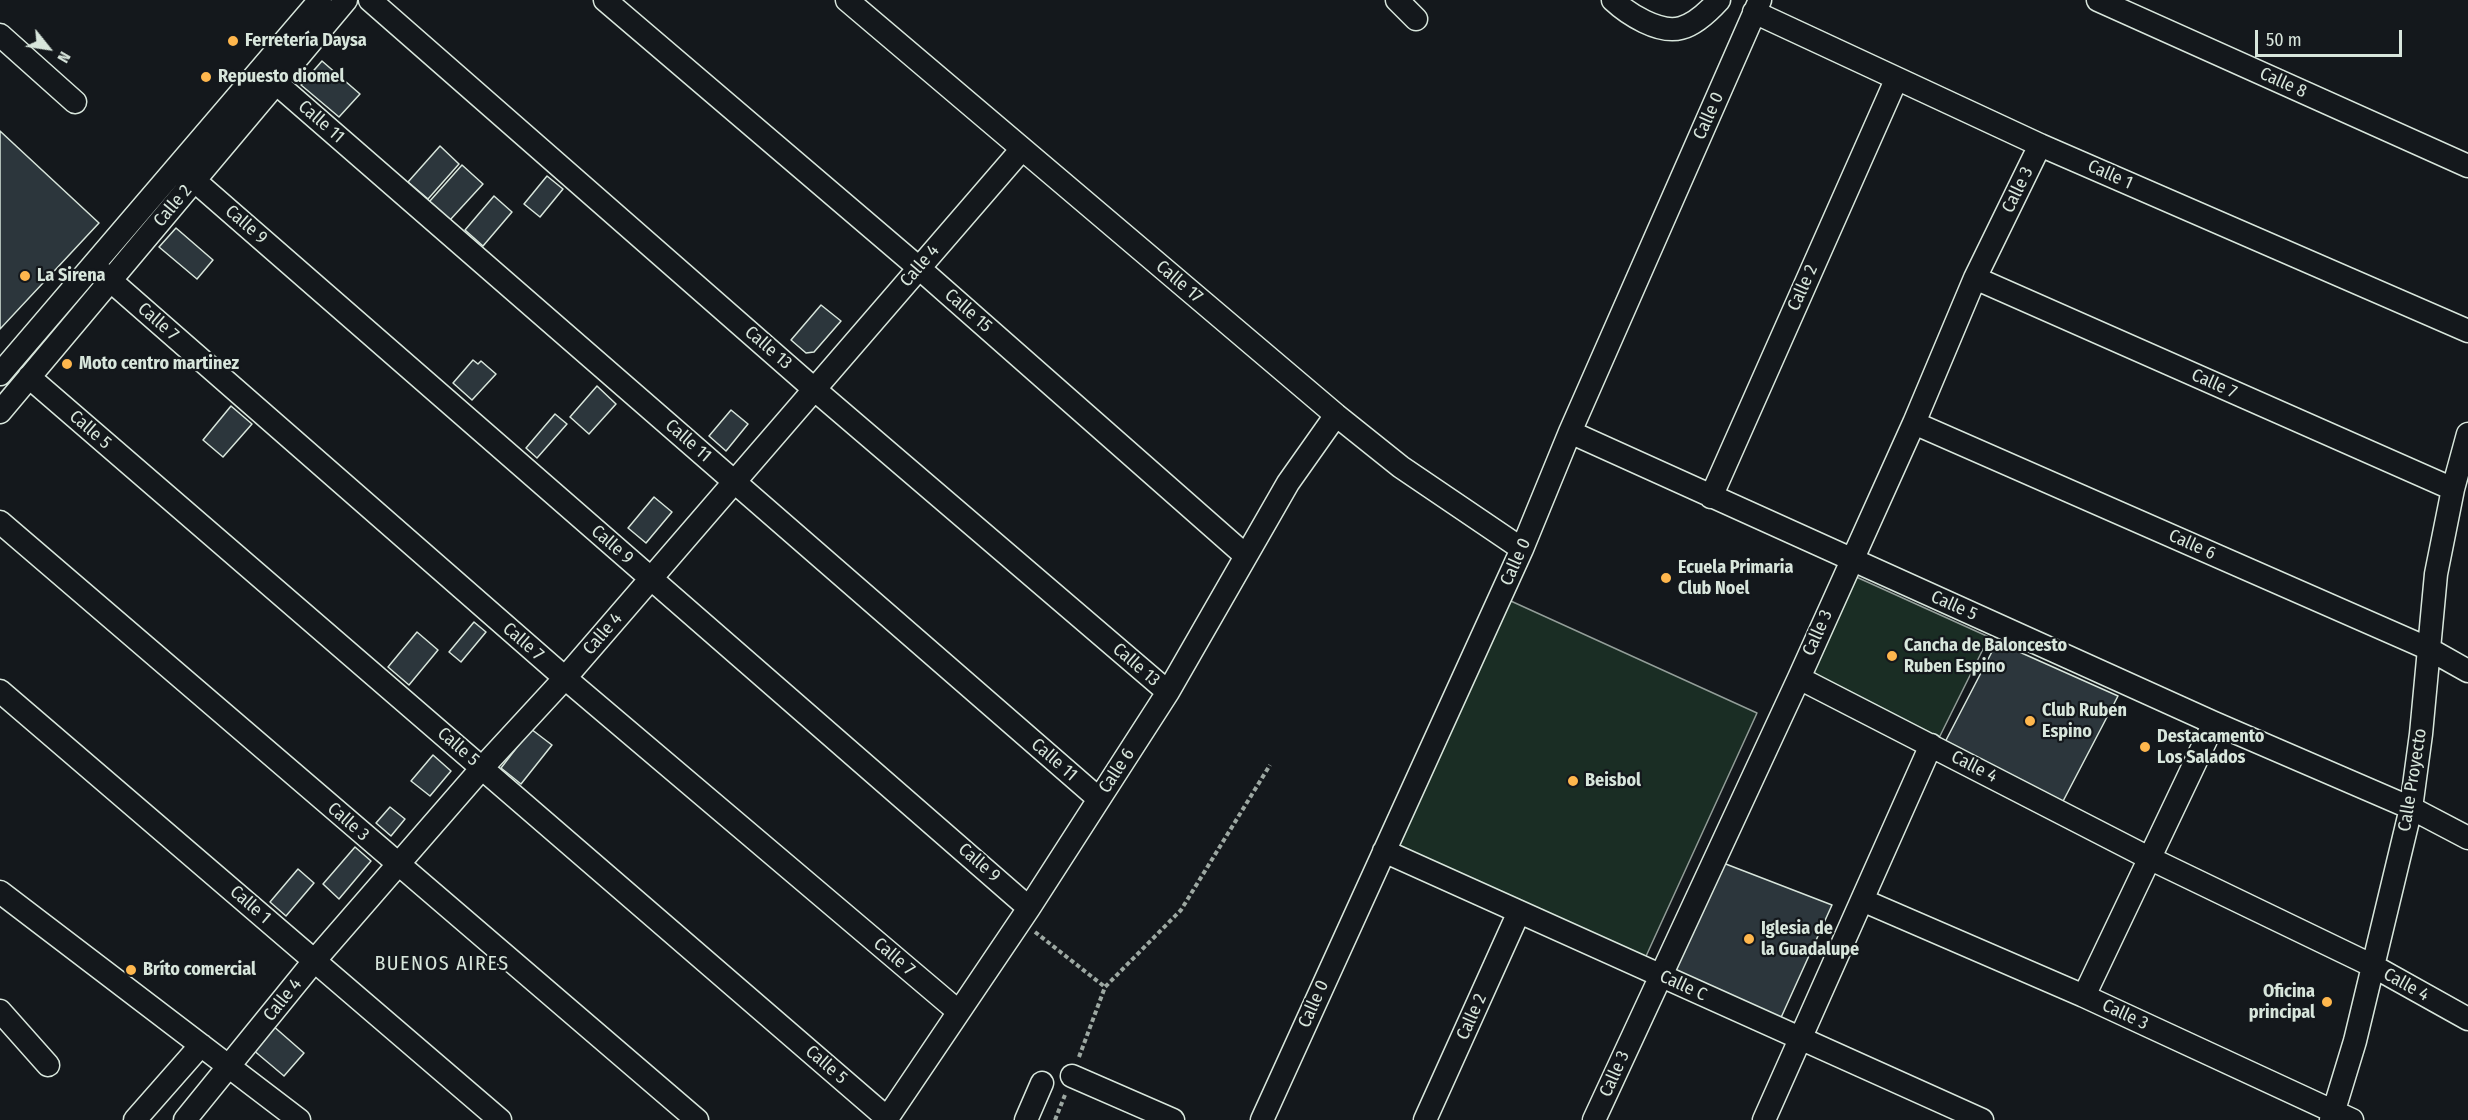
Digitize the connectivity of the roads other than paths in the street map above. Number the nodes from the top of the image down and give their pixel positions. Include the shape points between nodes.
1 (320, 0) edge
2 (346, 0) edge
3 (370, 0) edge
4 (605, 0) edge
5 (847, 0) edge
6 (1397, 0) edge
7 (1719, 0) edge
8 (2098, 0) edge
9 (1615, 1) edge
10 (1757, 6) edge
11 (1416, 19) dead end
12 (0, 35) edge
13 (1896, 80) junction
14 (276, 83) junction
15 (75, 102) dead end
16 (2040, 145) junction
17 (1022, 149) junction
18 (2468, 166) edge
19 (195, 181) junction
20 (94, 266) junction
21 (919, 268) junction
22 (1975, 278) junction
23 (111, 280) junction
24 (2468, 331) edge
25 (0, 374) edge
26 (29, 377) junction
27 (814, 389) junction
28 (0, 412) edge
29 (1336, 415) junction
30 (1914, 423) junction
31 (1570, 432) junction
32 (2468, 434) edge
33 (734, 482) junction
34 (2453, 489) junction
35 (1711, 497) junction
36 (0, 522) edge
37 (1522, 549) junction
38 (1245, 556) junction
39 (1851, 560) junction
40 (651, 579) junction
41 (2427, 648) junction
42 (2468, 671) edge
43 (564, 678) junction
44 (1799, 678) junction
45 (0, 691) edge
46 (1168, 692) junction
47 (2214, 723) junction
48 (1931, 745) junction
49 (482, 768) junction
50 (1099, 799) junction
51 (2411, 808) junction
52 (2468, 838) edge
53 (1383, 851) junction
54 (2149, 858) junction
55 (398, 865) junction
56 (0, 892) edge
57 (1862, 900) junction
58 (1026, 912) junction
59 (1518, 914) junction
60 (315, 960) junction
61 (2373, 966) junction
62 (1659, 975) junction
63 (2084, 996) junction
64 (0, 1011) edge
65 (958, 1012) junction
66 (2468, 1019) edge
67 (1800, 1040) junction
68 (201, 1045) junction
69 (48, 1065) dead end
70 (229, 1067) junction
71 (1072, 1076) road end
72 (1042, 1083) dead end
73 (2340, 1117) edge
74 (887, 1119) edge
75 (135, 1120) edge
76 (185, 1120) edge
77 (299, 1120) edge
78 (500, 1120) edge
79 (697, 1120) edge
80 (1026, 1120) edge
81 (1173, 1120) edge
82 (1262, 1120) edge
83 (1425, 1120) edge
84 (1594, 1120) edge
85 (1764, 1120) edge
86 (1982, 1120) edge

1 - 20 street, Calle 2
2 - 14 street, Calle 2
3 - 27 street, Calle 13
4 - 21 street, Calle 15
5 - 17 street, Calle 17
6 - 11 street
7 - 9 street via 1706,14 1680,29 1655,26 1627,13
8 - 18 street, Calle 8
10 - 13 street, Calle 1
10 - 31 street, Calle 0
12 - 15 street
13 - 16 street, Calle 1
13 - 35 street, Calle 2
14 - 19 street, Calle 2
14 - 33 street, Calle 11
16 - 22 street, Calle 3
16 - 24 street, Calle 1
17 - 21 street, Calle 4
17 - 29 street, Calle 17
19 - 23 street, Calle 2
19 - 40 street, Calle 9
20 - 23 street, Calle 7
20 - 25 street, Calle 2
21 - 27 street, Calle 4
21 - 38 street, Calle 15
22 - 30 street, Calle 3
22 - 34 street, Calle 7
23 - 26 street, Calle 2
23 - 43 street, Calle 7
26 - 28 street, Calle 2
26 - 49 street, Calle 5
27 - 33 street, Calle 4
27 - 46 street, Calle 13
29 - 37 street, Calle 17 via 1401,467
29 - 38 street, Calle 6 via 1288,483
30 - 39 street, Calle 3
30 - 41 street, Calle 6
31 - 35 street, Calle 5
31 - 37 street, Calle 0
32 - 34 street, Calle Proyecto
33 - 40 street, Calle 4
33 - 50 street, Calle 11
34 - 41 street, Calle Proyecto via 2436,573
35 - 39 street, Calle 5
36 - 55 street, Calle 3
37 - 53 street, Calle 0
38 - 46 street, Calle 6
39 - 44 street, Calle 3
39 - 47 street, Calle 5
40 - 43 street, Calle 4
40 - 58 street, Calle 9
41 - 42 street, Calle 6
41 - 51 street, Calle Proyecto
43 - 49 street, Calle 4
43 - 65 street, Calle 7
44 - 48 street, Calle 4
44 - 62 street, Calle 3
45 - 60 street, Calle 1
46 - 50 street, Calle 6
47 - 51 street, Calle 5
47 - 54 street
48 - 54 street, Calle 4
48 - 57 street
49 - 55 street, Calle 4
49 - 74 street, Calle 5
50 - 58 street, Calle 6
51 - 52 street, Calle 5
51 - 61 street, Calle Proyecto
53 - 59 street, Calle C
53 - 82 street, Calle 0
54 - 61 street, Calle 4
54 - 63 street
55 - 60 street, Calle 4
55 - 79 street, Calle 3
56 - 68 street
57 - 63 street, Calle 3
57 - 67 street
58 - 65 street, Calle 6
59 - 62 street, Calle C
59 - 83 street, Calle 2
60 - 70 street, Calle 4
60 - 78 street, Calle 1
61 - 66 street, Calle 4
61 - 73 street, Calle Proyecto
62 - 67 street, Calle C
62 - 84 street, Calle 3
63 - 73 street, Calle 3
64 - 69 street
65 - 74 street, Calle 6
67 - 85 street
67 - 86 street, Calle C
68 - 70 street
68 - 75 street
70 - 76 street, Calle 4
70 - 77 street
71 - 81 street
72 - 80 street

